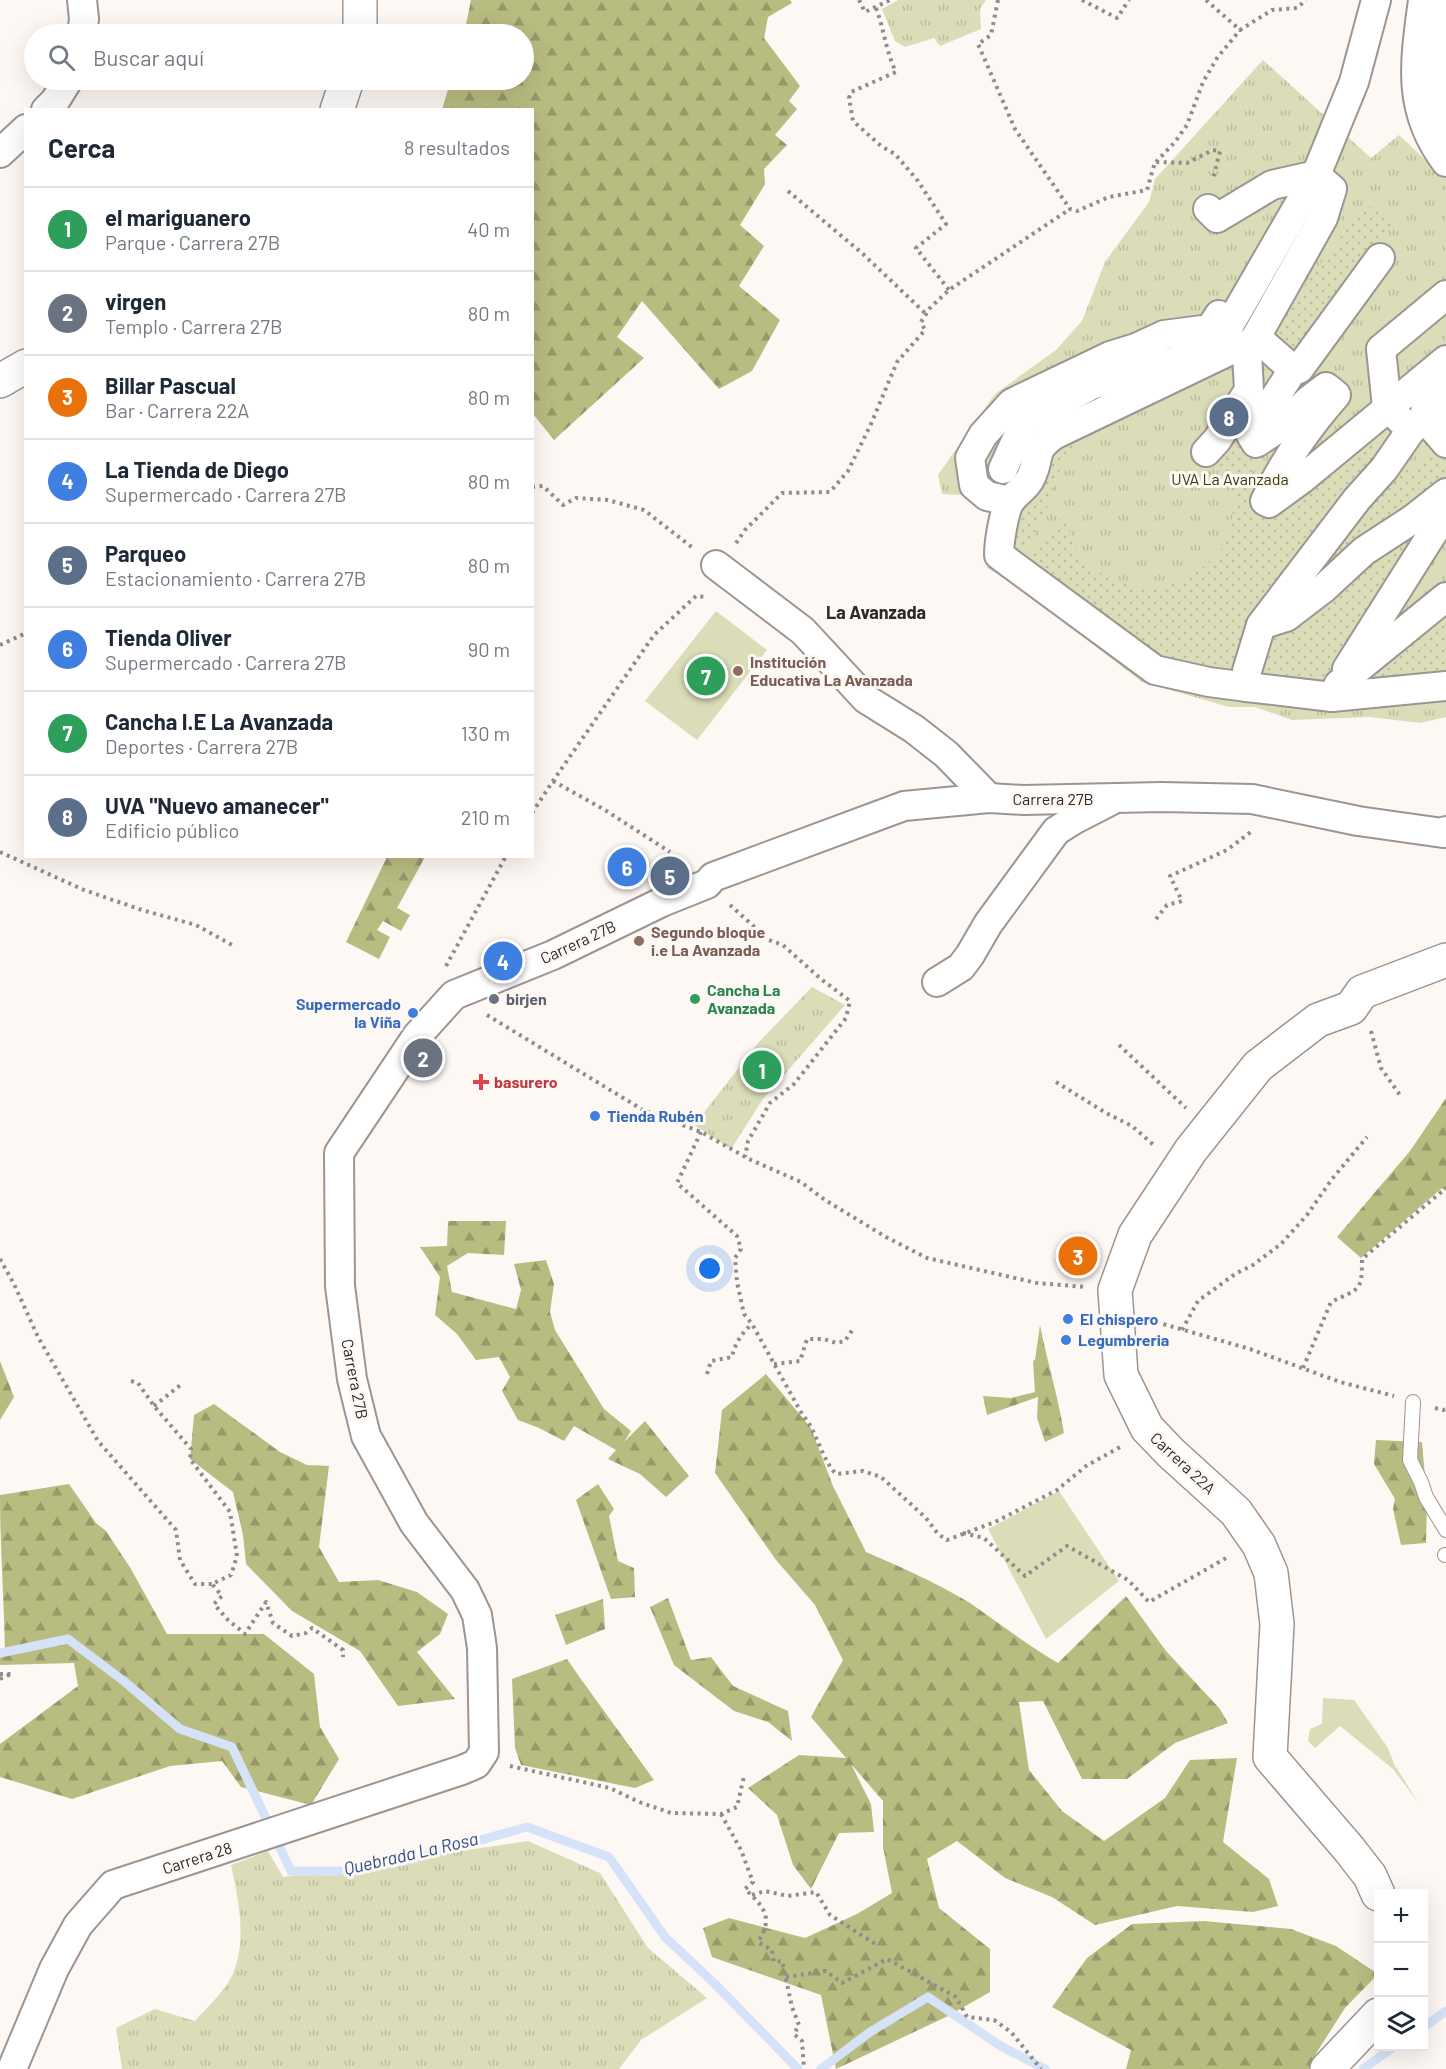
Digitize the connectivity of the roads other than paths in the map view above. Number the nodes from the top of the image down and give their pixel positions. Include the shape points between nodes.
1 (82, 0) edge
2 (360, 0) edge
3 (1376, 0) edge
4 (1423, 0) edge
5 (1440, 0) edge
6 (83, 24) edge
7 (360, 24) edge
8 (62, 90) edge
9 (344, 90) edge
10 (48, 108) edge
11 (338, 108) edge
12 (24, 131) edge
13 (1446, 131) edge
14 (0, 153) edge
15 (1446, 162) edge
16 (1306, 177) junction
17 (1208, 209) road end
18 (1380, 258) dead end
19 (1446, 295) edge
20 (1255, 340) junction
21 (1446, 360) edge
22 (24, 367) edge
23 (1294, 368) junction
24 (0, 381) edge
25 (1446, 382) edge
26 (1387, 408) junction
27 (1446, 414) edge
28 (1411, 430) junction
29 (1446, 443) edge
30 (1206, 452) dead end
31 (1003, 469) dead end
32 (1446, 493) edge
33 (1010, 501) junction
34 (1446, 512) edge
35 (716, 566) road end
36 (1446, 597) edge
37 (1261, 625) junction
38 (1446, 686) edge
39 (1247, 687) junction
40 (1335, 691) junction
41 (989, 798) junction
42 (1114, 799) junction
43 (1446, 831) edge
44 (1446, 960) edge
45 (937, 982) dead end
46 (1413, 1401) road end
47 (1446, 1530) edge
48 (480, 1760) joint
49 (1376, 1889) edge
50 (1374, 2019) edge
51 (12, 2069) edge
52 (1327, 2069) edge

1 - 6 street
2 - 7 street
3 - 16 street via 1354,82
4 - 15 street via 1415,64 1419,110
5 - 13 street via 1433,79
8 - 10 street
9 - 11 street
12 - 14 street
16 - 17 street via 1272,185 1217,218
16 - 20 street via 1332,189 1323,218
16 - 31 street via 1223,336 1180,360 1091,385 1024,423
16 - 33 street via 1210,329 1164,335 1012,403 983,435 970,458 974,485 987,496
18 - 23 street via 1299,369
19 - 26 street via 1381,349
20 - 23 street
20 - 30 street via 1247,352 1249,390
20 - 33 street via 1054,435 1041,445 1032,476
21 - 26 street
22 - 24 street
23 - 26 street via 1251,435 1256,442 1283,425 1326,387 1336,395 1309,427 1264,501 1269,503 1302,479
25 - 28 street via 1428,399 1424,417
26 - 28 street
27 - 29 street via 1433,428
28 - 37 street
32 - 37 street via 1364,551 1286,617
33 - 39 street via 999,555 1155,670
34 - 40 street
35 - 41 street via 803,631 866,699 946,754
36 - 40 street
37 - 39 street via 1247,671
38 - 40 street
39 - 40 street
41 - 42 street, Carrera 27B
41 - 48 street, Carrera 27B via 904,806 713,877 706,884 553,955 448,984 339,1153 340,1286 352,1379 366,1436 414,1523 465,1590 477,1615 484,1752
42 - 43 street, Carrera 27B via 1252,799 1418,831
42 - 45 street via 1056,831 961,967
44 - 49 street, Carrera 22A via 1362,992 1351,1008 1318,1020 1258,1066 1179,1167 1135,1235 1116,1300 1121,1375 1147,1428 1236,1512 1259,1545 1271,1573 1277,1624 1270,1757 1349,1849
46 - 47 lane via 1410,1460
48 - 51 street, Carrera 28 via 462,1770 113,1886 78,1925 54,1969
50 - 52 street

